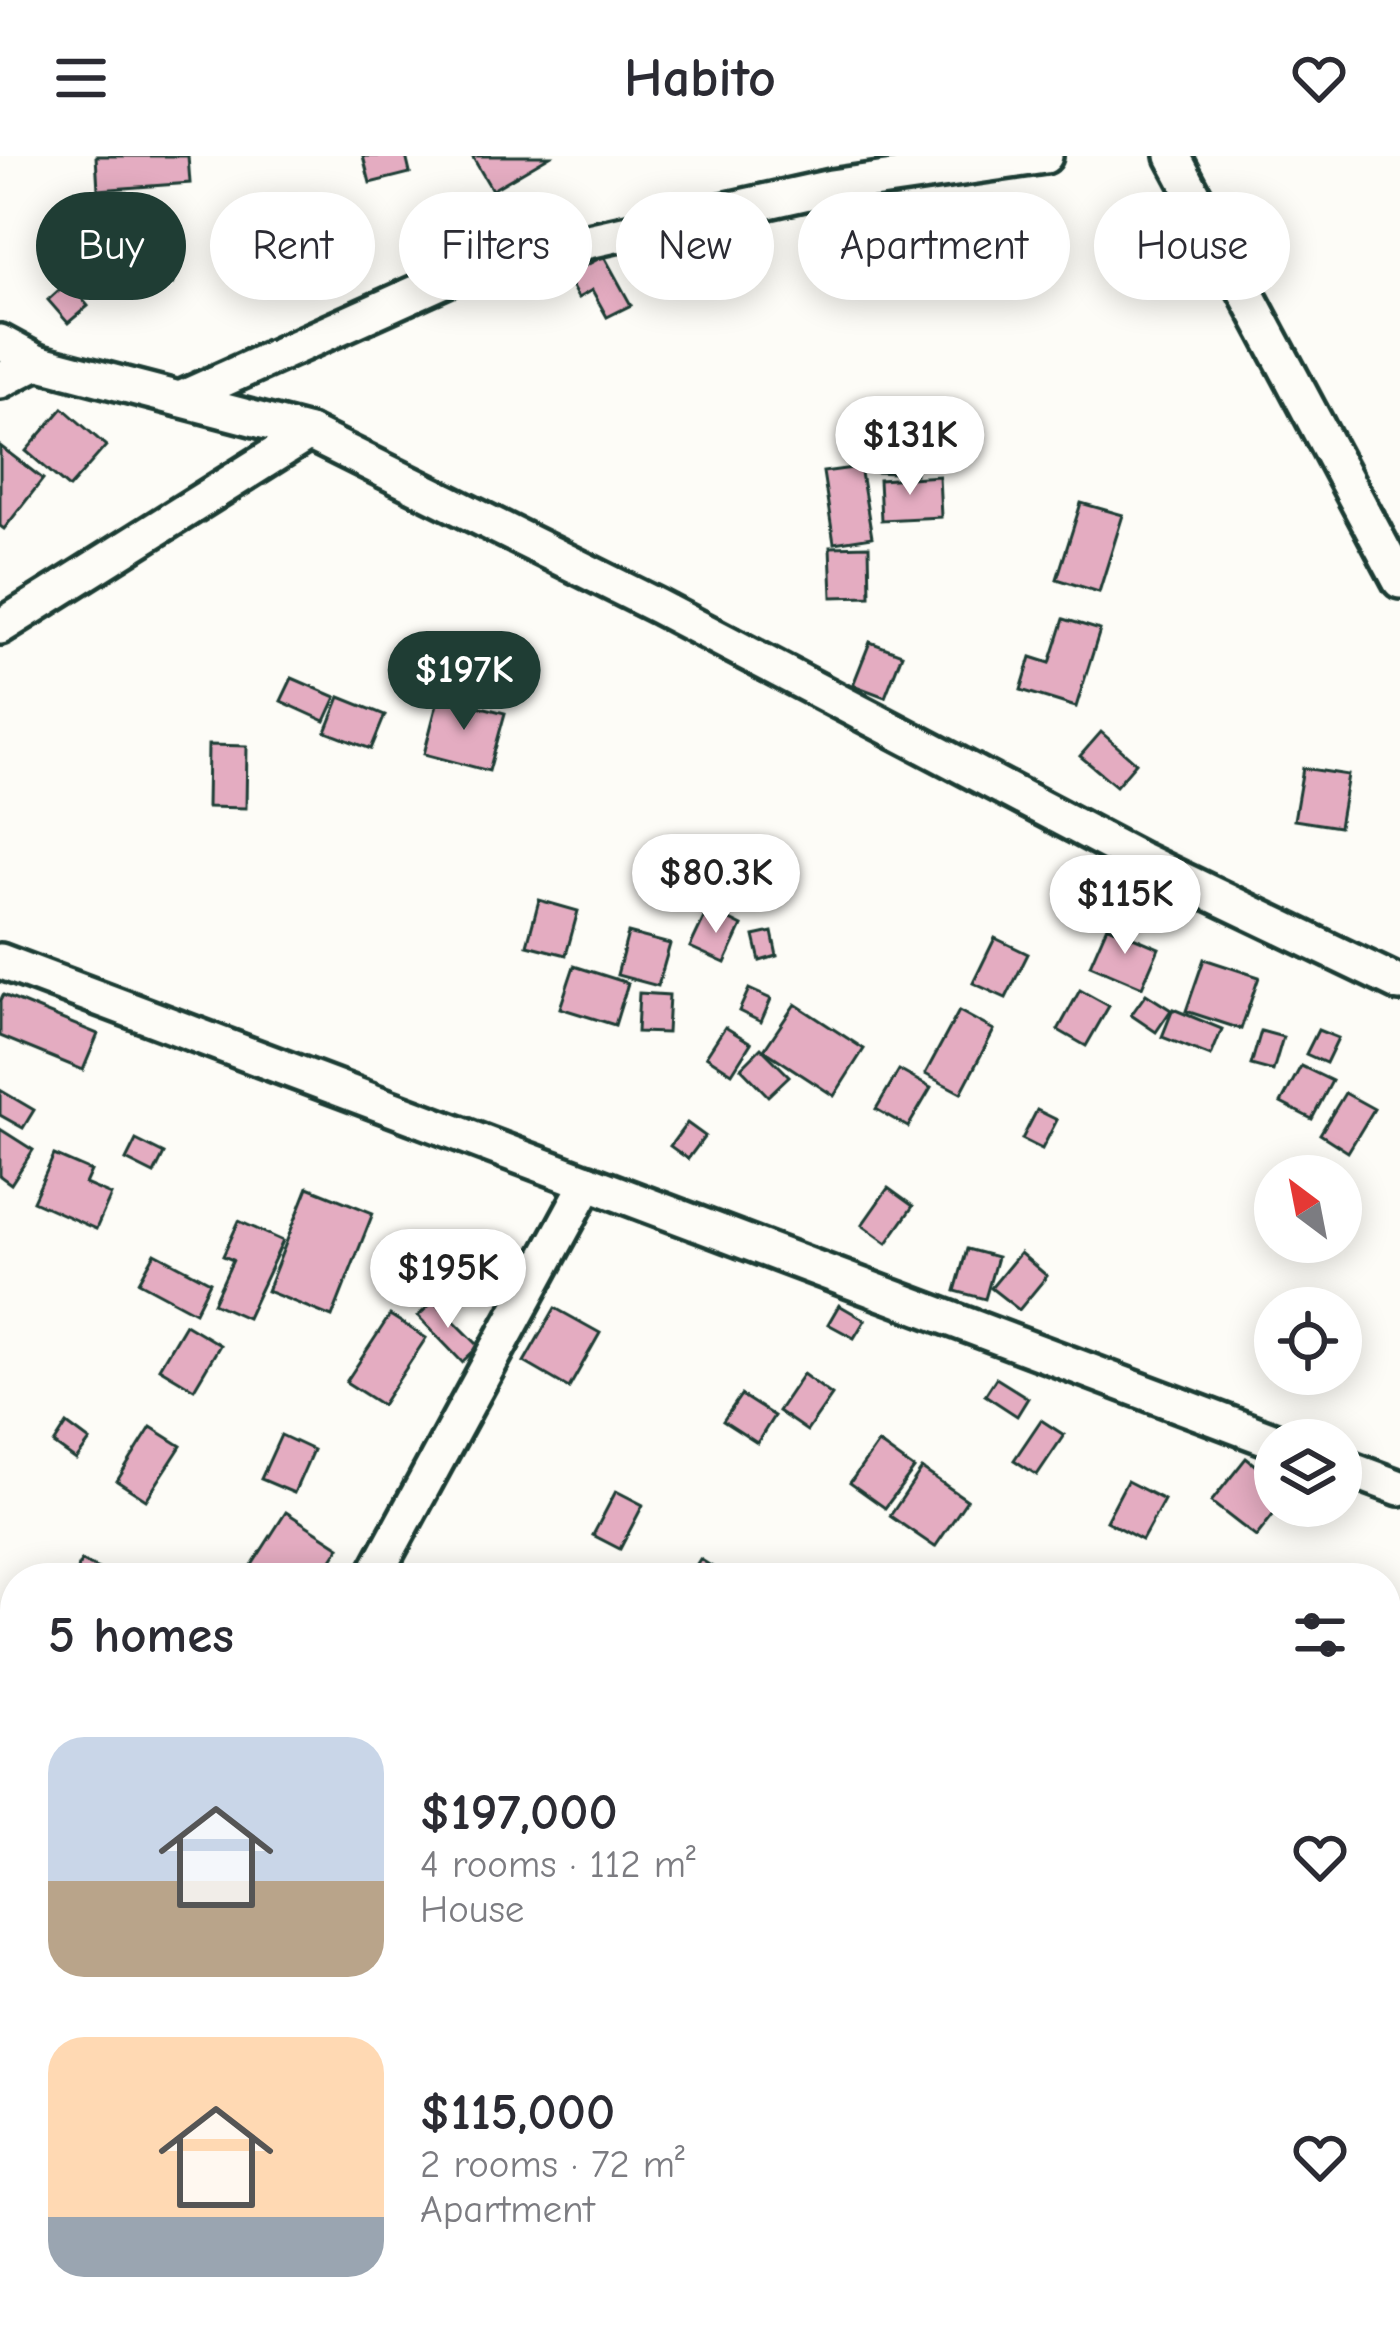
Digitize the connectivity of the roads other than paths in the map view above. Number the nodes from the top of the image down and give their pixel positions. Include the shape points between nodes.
1 (1045, 156) edge
2 (1173, 156) edge
3 (0, 341) edge
4 (37, 362) junction
5 (0, 381) edge
6 (180, 399) junction
7 (309, 433) junction
8 (1400, 581) edge
9 (0, 627) edge
10 (0, 962) edge
11 (1400, 984) edge
12 (588, 1182) junction
13 (1254, 1433) edge
14 (1362, 1474) edge
15 (1400, 1488) edge
16 (381, 1563) edge

1 - 6 street via 831,187 476,266
2 - 8 street
3 - 4 street
4 - 5 street
4 - 6 street
6 - 7 street
7 - 9 street
7 - 11 street via 1141,860
10 - 12 street
12 - 13 street
12 - 16 street
14 - 15 street

